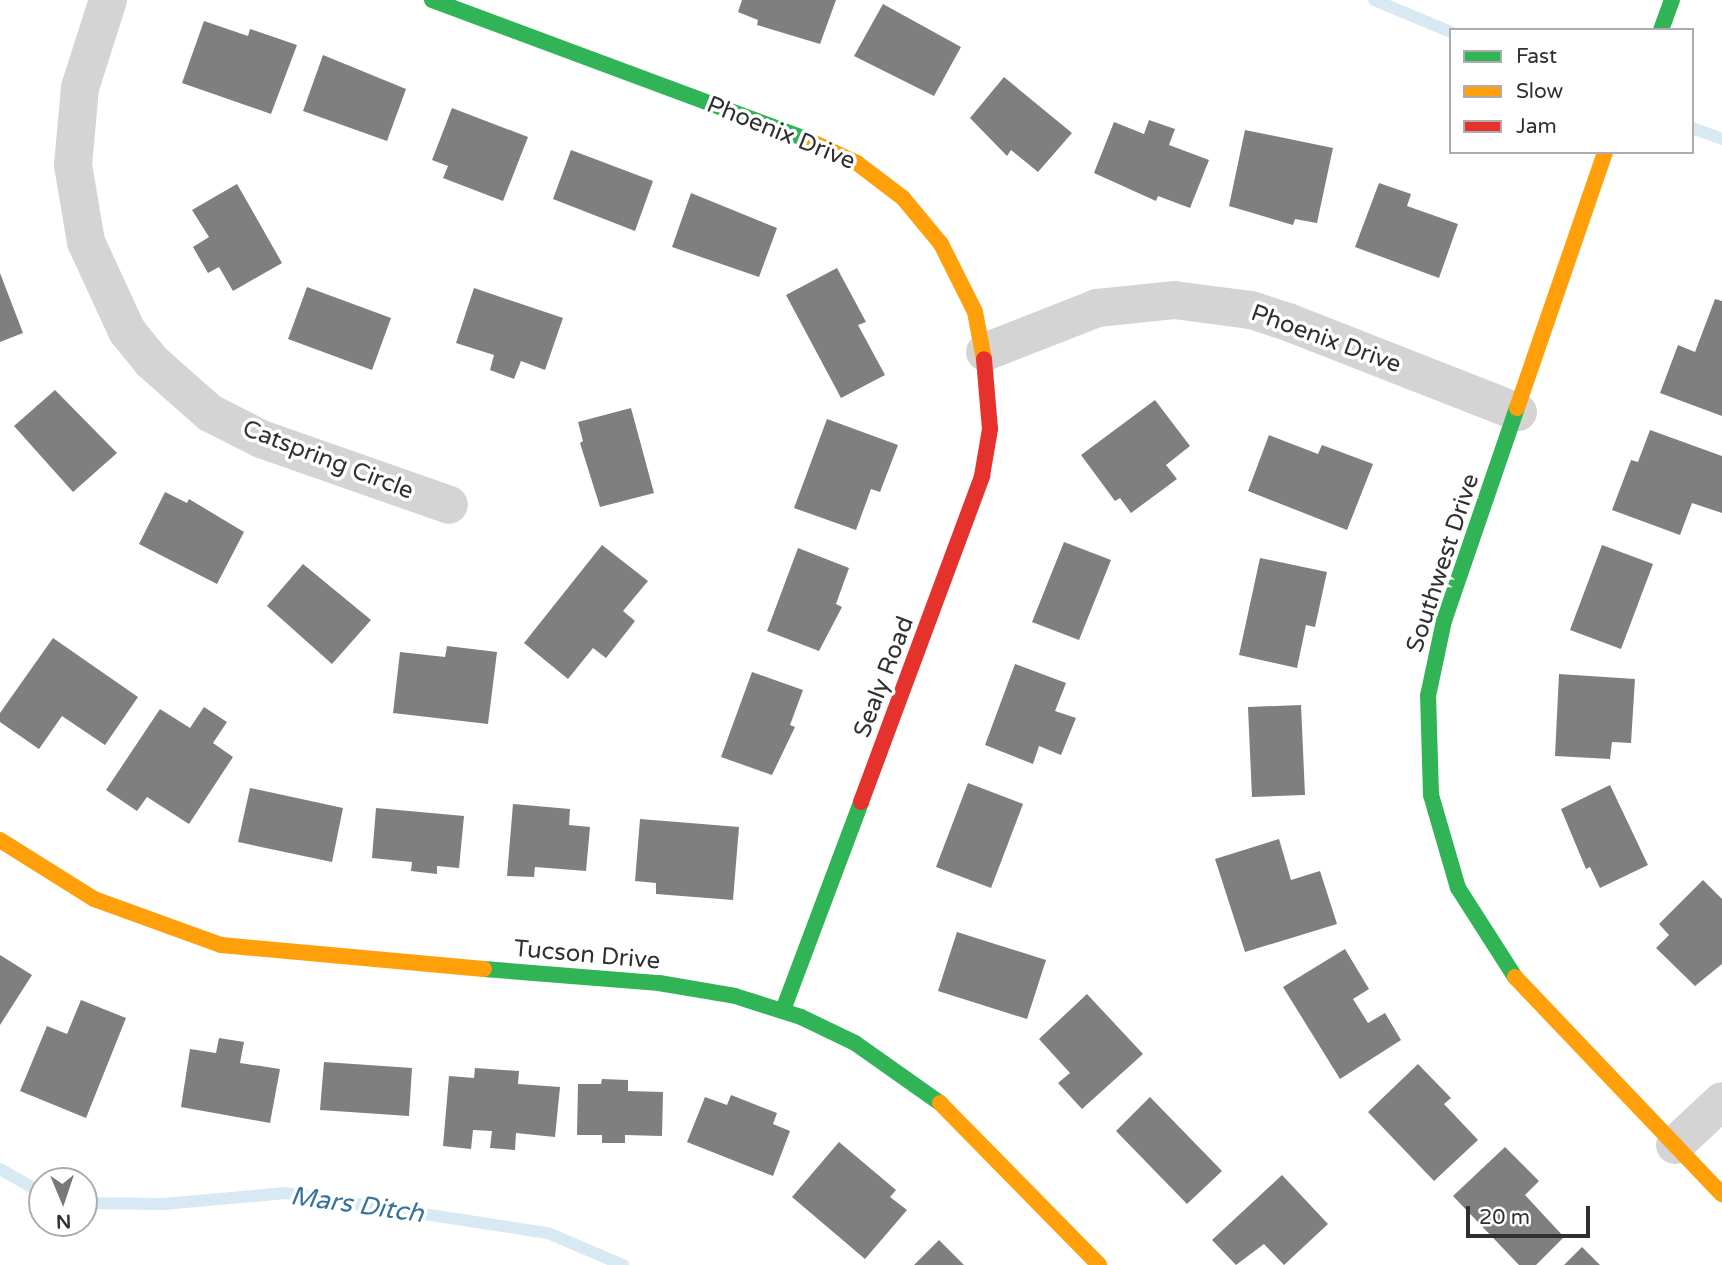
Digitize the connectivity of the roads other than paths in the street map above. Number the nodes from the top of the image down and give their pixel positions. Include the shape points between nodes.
1 (108, 0) edge
2 (432, 0) edge
3 (1672, 0) edge
4 (1662, 28) edge
5 (1604, 154) edge
6 (985, 352) junction
7 (1518, 412) junction
8 (449, 505) dead end
9 (0, 840) edge
10 (783, 1010) junction
11 (1722, 1101) edge
12 (1675, 1145) junction
13 (1722, 1194) edge
14 (1099, 1265) edge

1 - 8 street, Catspring Circle via 76,106 74,183 86,242 127,331 151,361 210,413 261,439
2 - 6 street, Phoenix Drive via 806,139 858,163 903,198 941,244 968,293
3 - 4 street
5 - 7 street, Southwest Drive
6 - 7 street, Phoenix Drive via 1097,308 1174,300 1251,310 1288,322
6 - 10 street, Sealy Road via 990,421 982,476
7 - 12 street, Southwest Drive via 1434,659 1426,737 1431,795 1458,888 1486,939 1534,1000
9 - 10 street, Tucson Drive via 94,899 147,922 221,945 659,983
10 - 14 street, Tucson Drive via 855,1043 936,1099
11 - 12 street
12 - 13 street, Southwest Drive

